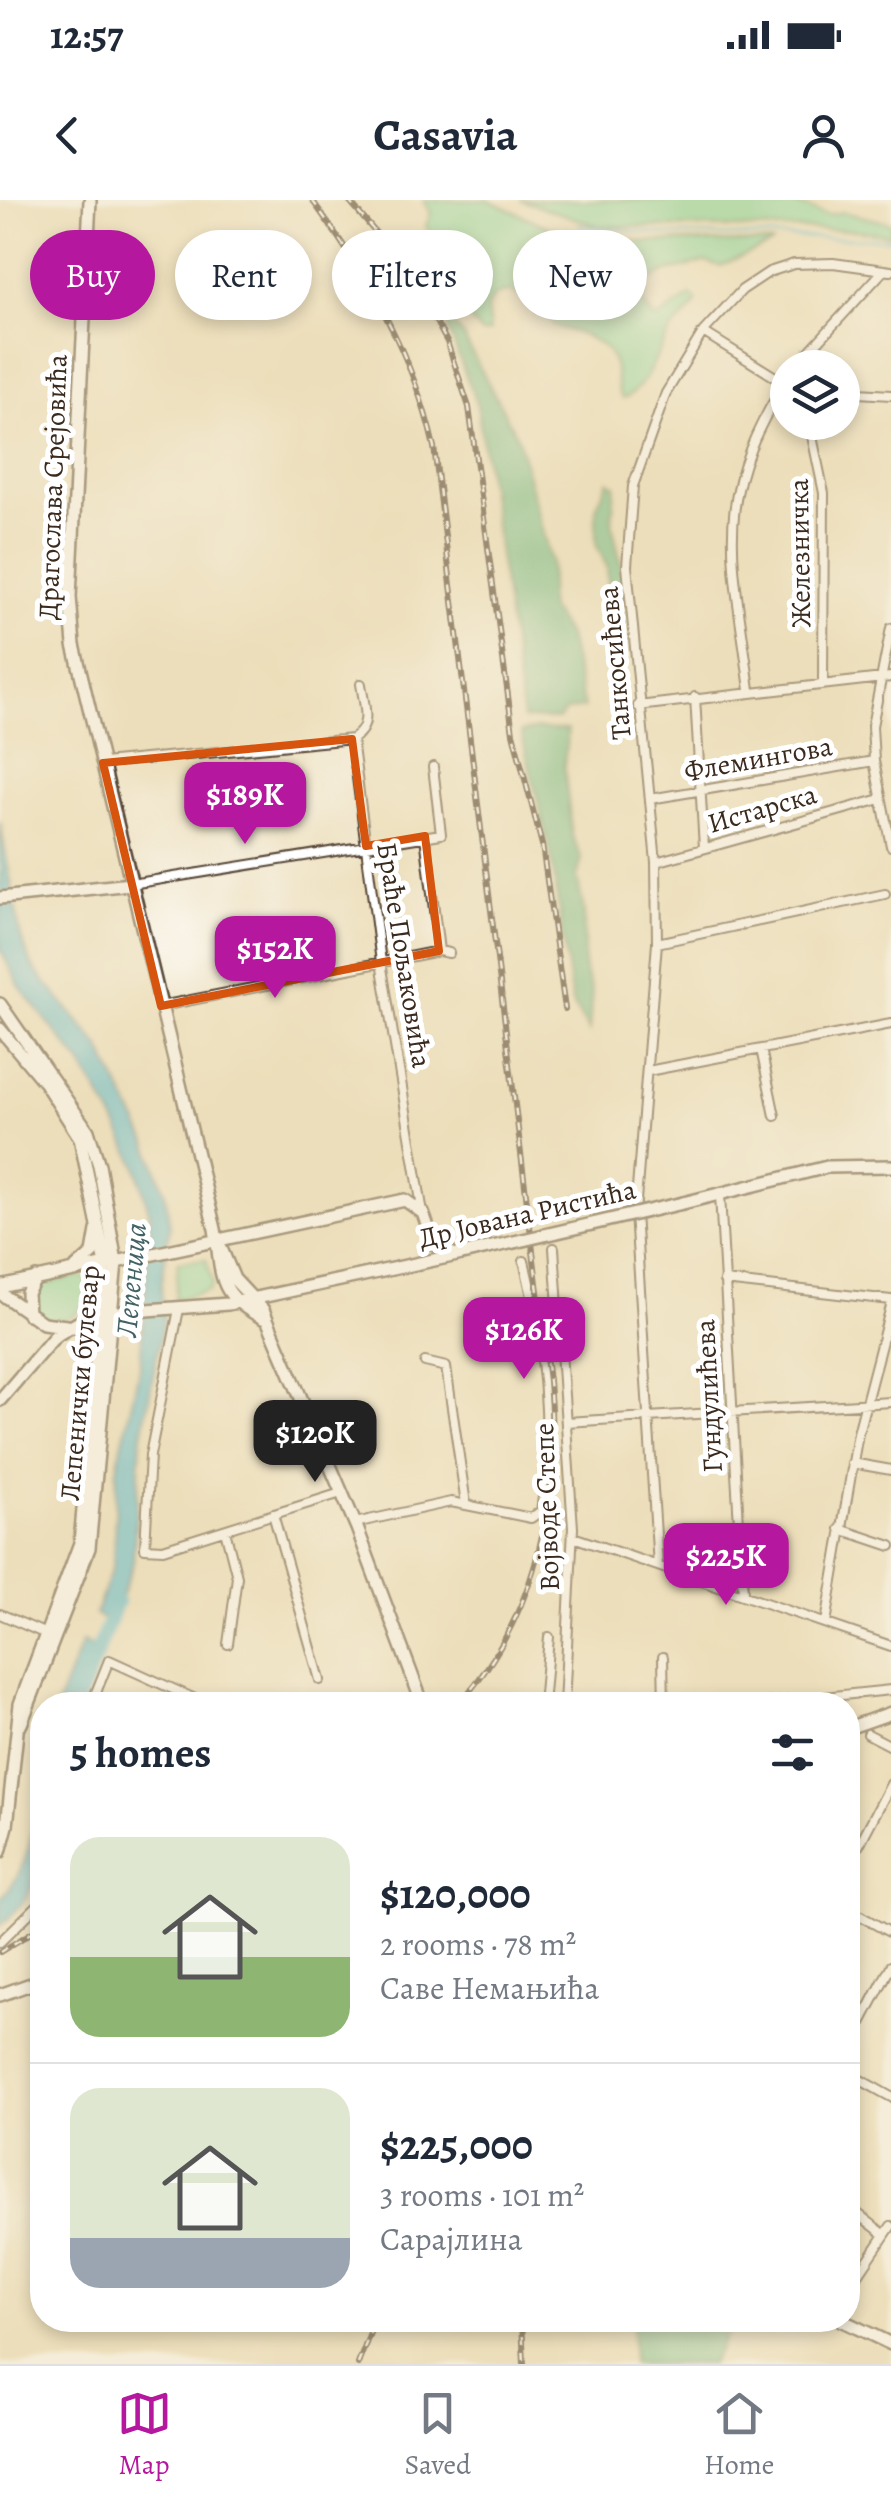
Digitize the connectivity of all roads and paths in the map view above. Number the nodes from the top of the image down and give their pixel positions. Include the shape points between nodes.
1 (90, 200) edge
2 (888, 270) edge
3 (703, 332) junction
4 (811, 350) edge
5 (770, 372) edge
6 (860, 393) edge
7 (891, 395) edge
8 (770, 410) edge
9 (813, 440) edge
10 (891, 628) edge
11 (886, 676) edge
12 (823, 683) junction
13 (362, 684) dead end
14 (750, 690) junction
15 (695, 697) junction
16 (638, 706) junction
17 (352, 739) junction
18 (874, 761) junction
19 (103, 763) junction
20 (434, 767) dead end
21 (700, 792) junction
22 (881, 798) junction
23 (650, 799) junction
24 (425, 836) junction
25 (366, 846) junction
26 (891, 846) edge
27 (704, 848) junction
28 (656, 862) junction
29 (131, 884) junction
30 (885, 894) dead end
31 (0, 898) edge
32 (657, 943) junction
33 (381, 962) junction
34 (0, 1004) edge
35 (160, 1006) junction
36 (891, 1024) edge
37 (0, 1028) edge
38 (761, 1049) junction
39 (648, 1071) junction
40 (775, 1116) dead end
41 (891, 1166) edge
42 (417, 1178) junction
43 (720, 1196) junction
44 (404, 1200) junction
45 (423, 1213) junction
46 (99, 1215) junction
47 (426, 1228) junction
48 (217, 1239) junction
49 (554, 1248) dead end
50 (458, 1254) junction
51 (524, 1261) dead end
52 (110, 1263) junction
53 (398, 1267) junction
54 (73, 1270) junction
55 (232, 1274) junction
56 (36, 1278) junction
57 (724, 1281) junction
58 (0, 1290) edge
59 (226, 1291) junction
60 (254, 1299) junction
61 (238, 1302) junction
62 (891, 1305) edge
63 (212, 1306) junction
64 (176, 1309) junction
65 (107, 1311) junction
66 (28, 1314) junction
67 (265, 1319) junction
68 (72, 1326) junction
69 (97, 1358) junction
70 (425, 1362) dead end
71 (0, 1400) edge
72 (864, 1402) junction
73 (891, 1402) edge
74 (731, 1410) junction
75 (647, 1416) junction
76 (566, 1422) junction
77 (852, 1463) junction
78 (891, 1470) edge
79 (342, 1493) junction
80 (466, 1504) junction
81 (273, 1514) junction
82 (355, 1522) junction
83 (840, 1529) junction
84 (225, 1530) junction
85 (573, 1537) junction
86 (891, 1546) edge
87 (658, 1566) junction
88 (743, 1594) junction
89 (0, 1614) edge
90 (826, 1622) junction
91 (47, 1634) junction
92 (549, 1638) dead end
93 (228, 1644) dead end
94 (891, 1646) edge
95 (663, 1658) dead end
96 (320, 1680) dead end
97 (891, 1690) edge
98 (33, 1692) edge
99 (96, 1692) edge
100 (179, 1692) edge
101 (418, 1692) edge
102 (545, 1692) edge
103 (565, 1692) edge
104 (664, 1692) edge
105 (860, 1693) edge
106 (30, 1699) edge
107 (891, 1713) edge
108 (20, 1724) junction
109 (860, 1724) edge
110 (868, 1734) dead end
111 (891, 1746) edge
112 (891, 1784) edge
113 (860, 1843) edge
114 (0, 1852) edge
115 (30, 1913) edge
116 (860, 1916) edge
117 (891, 1933) edge
118 (0, 1942) edge
119 (891, 1966) edge
120 (30, 1984) edge
121 (0, 1995) edge
122 (860, 2025) edge
123 (860, 2079) edge
124 (891, 2096) edge
125 (860, 2215) edge
126 (891, 2226) edge
127 (885, 2235) junction
128 (860, 2272) edge
129 (860, 2329) edge
130 (890, 2343) edge

1 - 19 main road, Драгослава Срејовића via 70,608
2 - 3 street, Танкосићева via 834,262 783,266 742,290
2 - 4 street
3 - 5 street
3 - 16 street, Танкосићева via 657,414 629,505
6 - 7 street
8 - 14 street via 746,451 734,496 732,538
9 - 12 street, Железничка via 824,493
10 - 11 street
11 - 12 street
11 - 18 street via 872,726
12 - 14 street
13 - 17 street via 366,720
14 - 15 street
15 - 16 street
15 - 21 street
16 - 23 street, Танкосићева
17 - 19 street
17 - 25 street, Браће Пољаковића
18 - 21 street, Флемингова
18 - 22 street
19 - 29 main road, Драгослава Срејовића
20 - 24 street via 442,834
21 - 23 street, Флемингова
21 - 27 street
22 - 26 street
22 - 27 street, Истарска
23 - 28 street, Танкосићева
24 - 25 street
24 - 33 street via 444,952
25 - 29 street
25 - 33 street, Браће Пољаковића
27 - 28 street, Истарска
28 - 32 street, Танкосићева
29 - 31 main road
29 - 35 main road, Драгослава Срејовића
30 - 32 street
32 - 39 street, Танкосићева
33 - 35 street
33 - 42 street, Браће Пољаковића
34 - 52 main road, Лепенички булевар via 88,1131 100,1165
35 - 48 main road, Драгослава Срејовића
36 - 38 street
37 - 46 main road, Лепенички булевар via 76,1130
38 - 39 street
38 - 40 street
39 - 75 street, Танкосићева via 635,1213
41 - 43 main road, Др Јована Ристића via 844,1164
42 - 44 street
42 - 45 street, Браће Пољаковића
43 - 50 main road, Др Јована Ристића, bridge
43 - 57 street, Гундулићева
44 - 45 main road
44 - 48 main road
45 - 47 main road
46 - 52 main road, Лепенички булевар
46 - 54 main road via 93,1252
47 - 50 main road via 438,1248
47 - 53 main road via 419,1256
48 - 52 main road
48 - 55 main road, Драгослава Срејовића
48 - 59 main road, Драгослава Срејовића
49 - 76 street, Војводе Степе
50 - 53 main road, Др Јована Ристића
51 - 80 street, Војводе Степе via 542,1372 542,1504 531,1518
52 - 54 main road
52 - 65 main road, Лепенички булевар
53 - 60 main road, Др Јована Ристића
54 - 56 main road
55 - 59 main road
55 - 60 main road, Драгослава Срејовића
56 - 58 main road
56 - 66 main road via 27,1292
57 - 62 street
57 - 74 street, Гундулићева
58 - 66 main road
59 - 61 main road
59 - 63 main road
60 - 61 main road, Др Јована Ристића
60 - 67 main road, Драгослава Срејовића
61 - 63 main road, Др Јована Ристића
61 - 67 main road
62 - 72 street
63 - 64 main road, Др Јована Ристића
64 - 65 main road, Др Јована Ристића
64 - 84 street via 150,1455 144,1546 162,1549
65 - 68 main road
65 - 69 main road, Лепенички булевар
65 - 98 main road, Лепенички булевар via 87,1559
66 - 68 main road
67 - 79 main road, Драгослава Срејовића
68 - 69 main road via 87,1332
68 - 71 main road via 55,1336
69 - 91 main road, Лепенички булевар via 80,1543
70 - 80 street via 446,1367
72 - 73 street
72 - 74 street
72 - 77 street
74 - 75 street
74 - 88 street, Гундулићева
75 - 76 street
75 - 87 street, Танкосићева
76 - 85 street, Војводе Степе
77 - 78 street
77 - 83 street
79 - 81 street
79 - 82 main road, Драгослава Срејовића
80 - 82 street via 444,1502
81 - 84 street
81 - 96 street
82 - 101 main road, Драгослава Срејовића
83 - 86 street
83 - 90 street
84 - 93 street via 237,1578
85 - 87 street
85 - 103 street, Војводе Степе
87 - 88 street
88 - 90 street
89 - 91 street
90 - 94 street
91 - 108 main road, Лепенички булевар via 22,1694
92 - 102 street
95 - 104 street
97 - 105 street
99 - 100 street via 109,1660
106 - 108 main road, Лепенички булевар
107 - 109 main road
108 - 114 main road, Лепенички булевар
110 - 111 street
112 - 113 street
115 - 118 street
116 - 117 street
119 - 122 street
120 - 121 main road
123 - 124 street
125 - 127 street
126 - 127 street
127 - 128 street
129 - 130 main road

